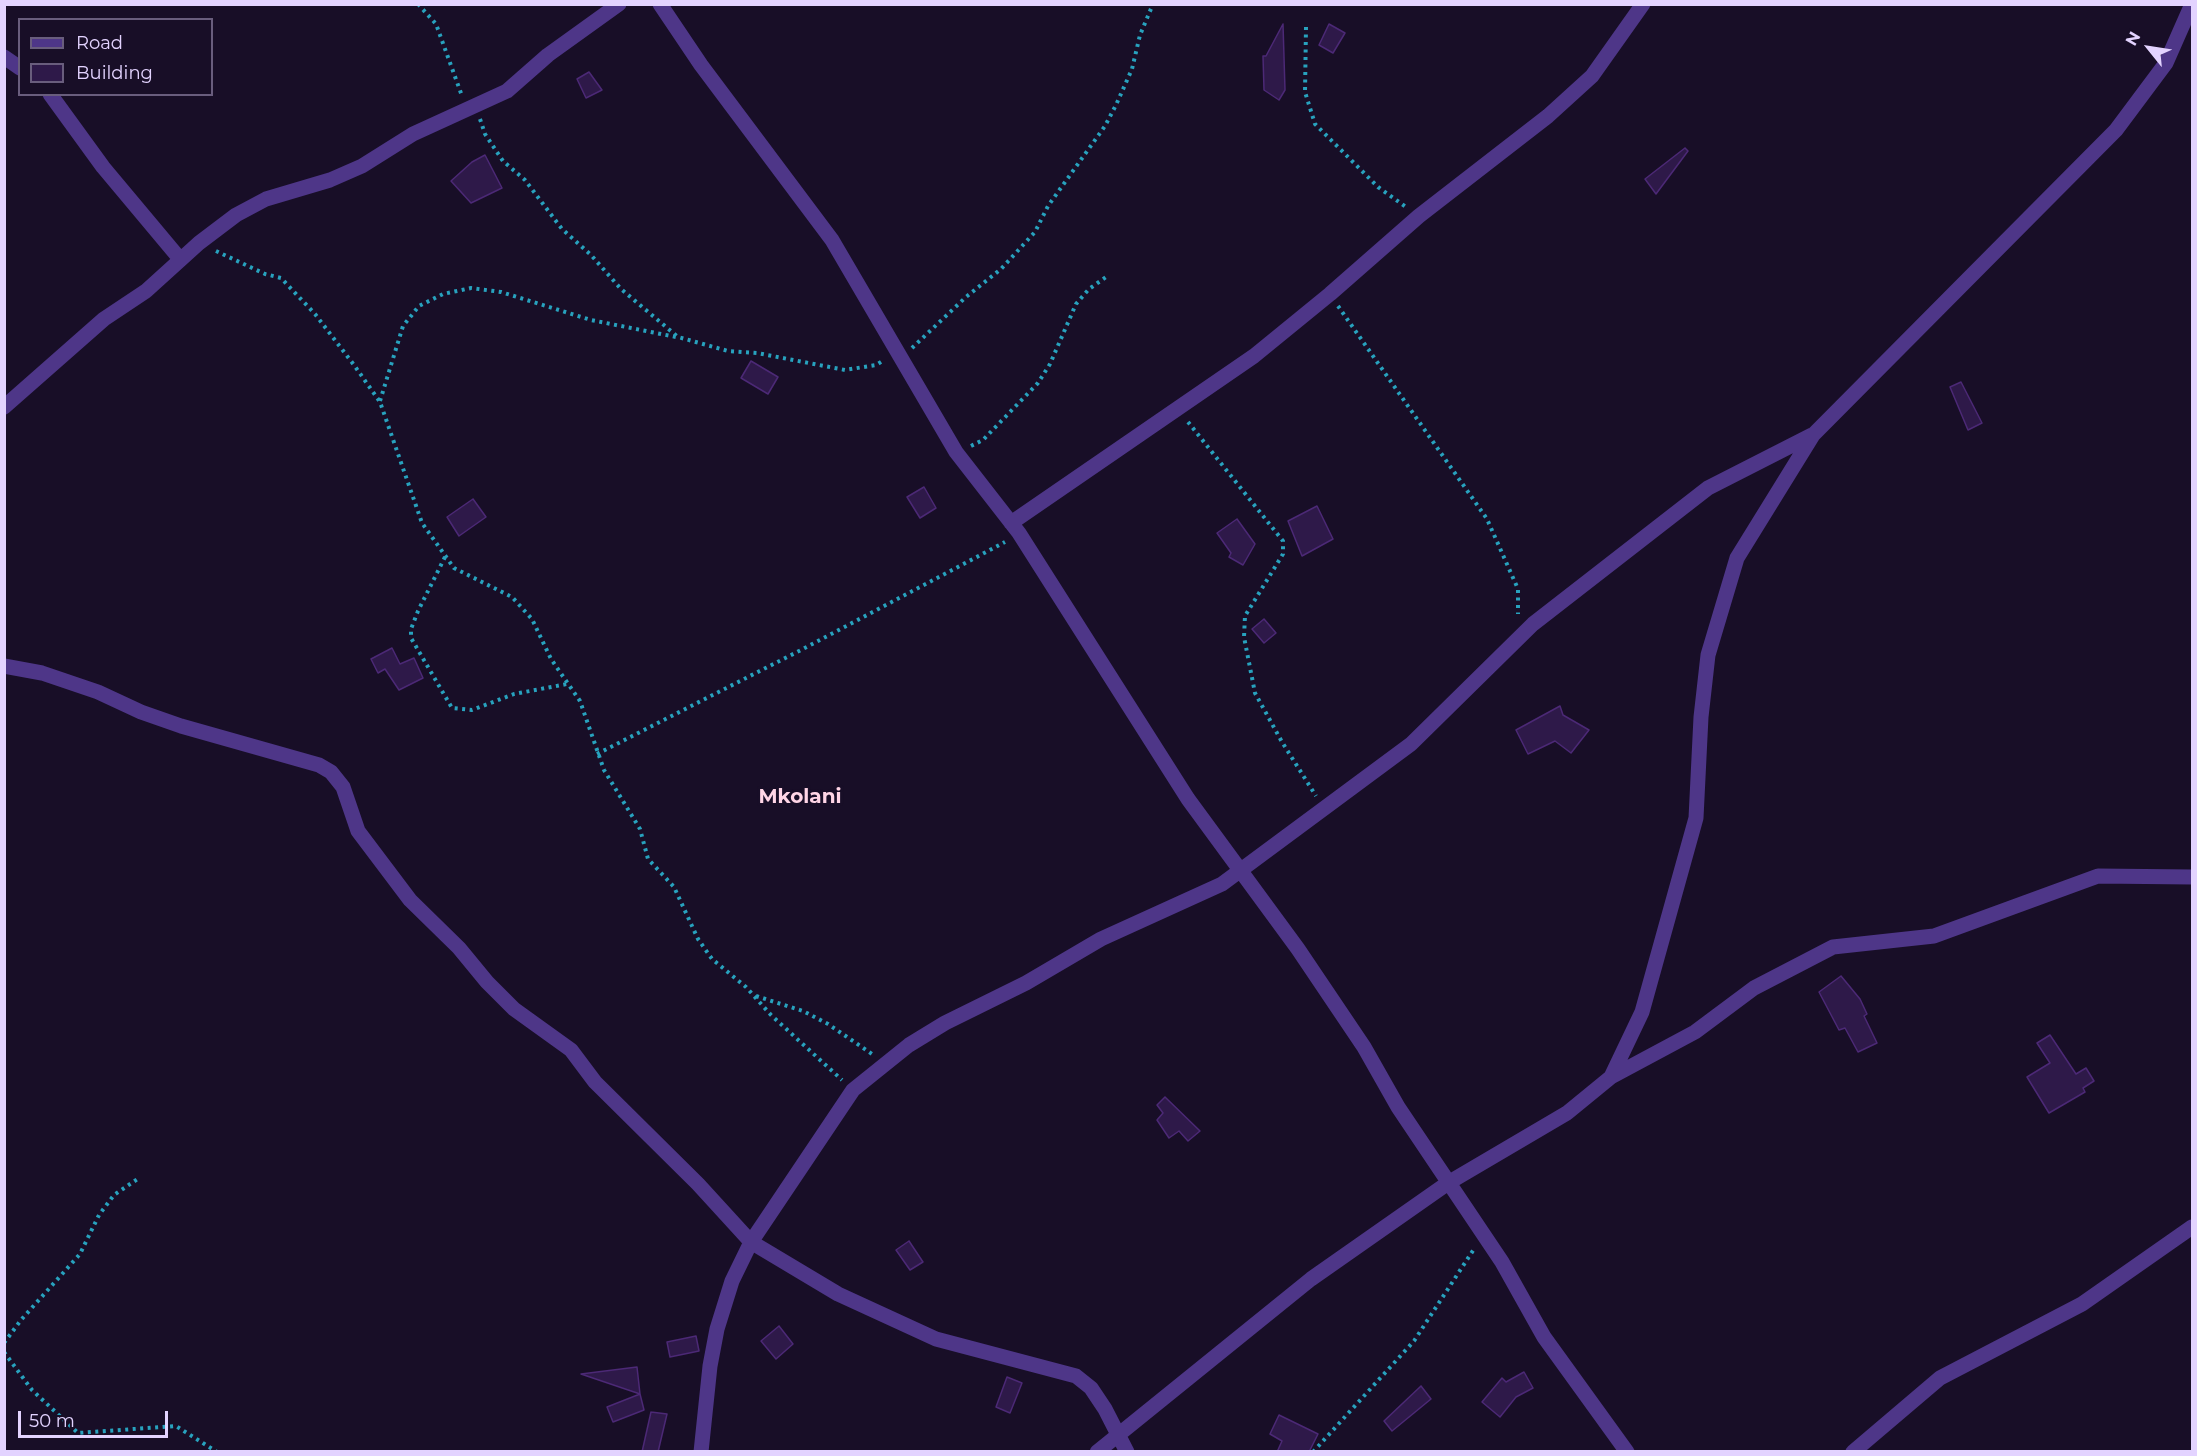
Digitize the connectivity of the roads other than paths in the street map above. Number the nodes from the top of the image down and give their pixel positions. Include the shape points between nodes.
1 (619, 4) edge
2 (660, 4) edge
3 (1643, 4) edge
4 (2192, 4) edge
5 (4, 57) edge
6 (18, 67) edge
7 (51, 96) edge
8 (180, 259) junction
9 (4, 407) edge
10 (1813, 435) junction
11 (1015, 528) junction
12 (4, 666) edge
13 (1240, 870) junction
14 (2193, 877) edge
15 (1611, 1077) junction
16 (1448, 1183) junction
17 (2193, 1227) edge
18 (751, 1242) junction
19 (1117, 1435) junction
20 (701, 1452) edge
21 (1097, 1452) edge
22 (1127, 1452) edge
23 (1627, 1452) edge
24 (1852, 1452) edge

1 - 8 street via 548,55 507,91 413,134 362,166 250,206
2 - 11 street via 832,240 957,452
3 - 11 street via 1581,89 1419,216 1254,356
4 - 10 street via 2166,63 2116,130
5 - 6 street
7 - 8 street via 103,168
8 - 9 street
10 - 13 street via 1708,488 1518,639 1411,744
10 - 15 street via 1737,558 1708,655 1696,818 1642,1012
11 - 13 street via 1188,799
12 - 18 street via 54,677 181,726 319,765 331,772 343,787 358,831 410,900 514,1008 571,1050 595,1082
13 - 16 street via 1364,1047
13 - 18 street via 1222,884 1101,939 1026,983 945,1023 885,1063 853,1090
14 - 15 street via 2098,876 1934,936 1833,947 1754,988 1695,1032
15 - 16 street via 1567,1113
16 - 19 street via 1311,1279
16 - 23 street via 1484,1233 1544,1337
17 - 24 street via 2082,1304 1940,1378
18 - 19 street via 838,1294 936,1339 1076,1376 1091,1388
18 - 20 street via 732,1281 717,1329
19 - 21 street
19 - 22 street

